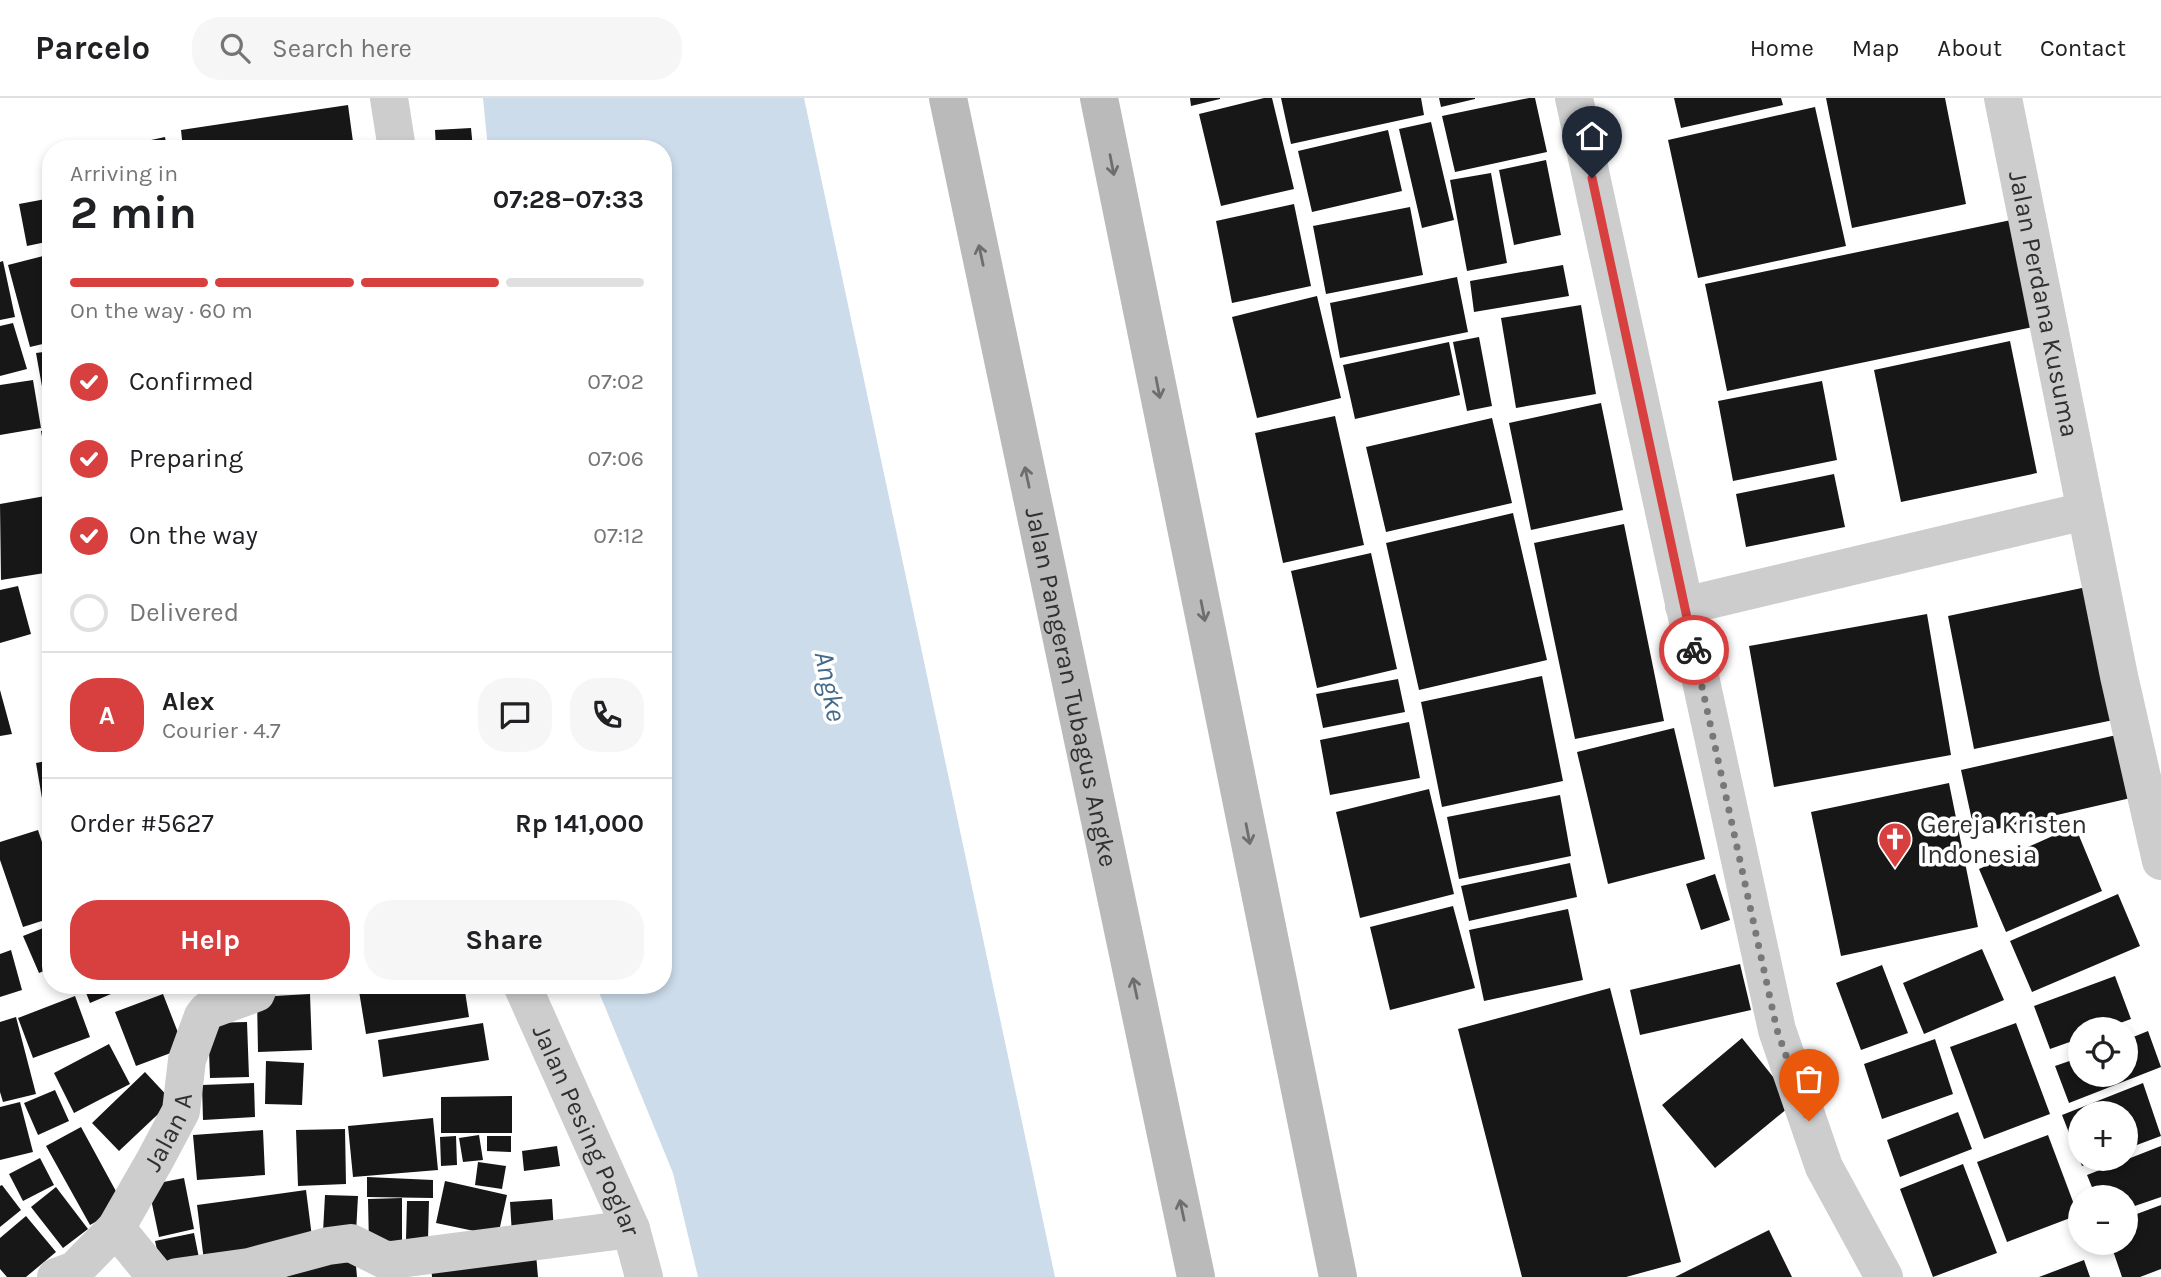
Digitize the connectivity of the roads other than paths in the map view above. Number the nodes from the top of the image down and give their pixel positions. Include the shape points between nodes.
1 (389, 98) edge
2 (947, 98) edge
3 (1099, 98) edge
4 (1574, 98) edge
5 (2003, 98) edge
6 (396, 140) edge
7 (2085, 511) junction
8 (1684, 606) junction
9 (2161, 861) edge
10 (253, 994) edge
11 (526, 994) edge
12 (116, 1228) junction
13 (631, 1229) junction
14 (423, 1267) edge
15 (56, 1277) edge
16 (156, 1277) edge
17 (177, 1277) edge
18 (645, 1277) edge
19 (1196, 1277) edge
20 (1338, 1277) edge
21 (1884, 1277) edge

1 - 6 street
19 -> 2 main road, Jalan Pangeran Tubagus Angke
3 -> 20 main road
4 - 8 street
5 - 7 street, Jalan Perdana Kusuma
7 - 8 street
7 - 9 street, Jalan Perdana Kusuma
8 - 21 street via 1777,1030 1825,1167
10 - 12 street, Jalan A via 207,1012 200,1021 187,1060 181,1111
11 - 13 street, Jalan Pesing Poglar
12 - 15 street, Jalan A via 75,1270
12 - 16 street
13 - 14 street
13 - 18 street, Jalan Pesing Poglar
14 - 17 street via 383,1259 351,1243 249,1267

